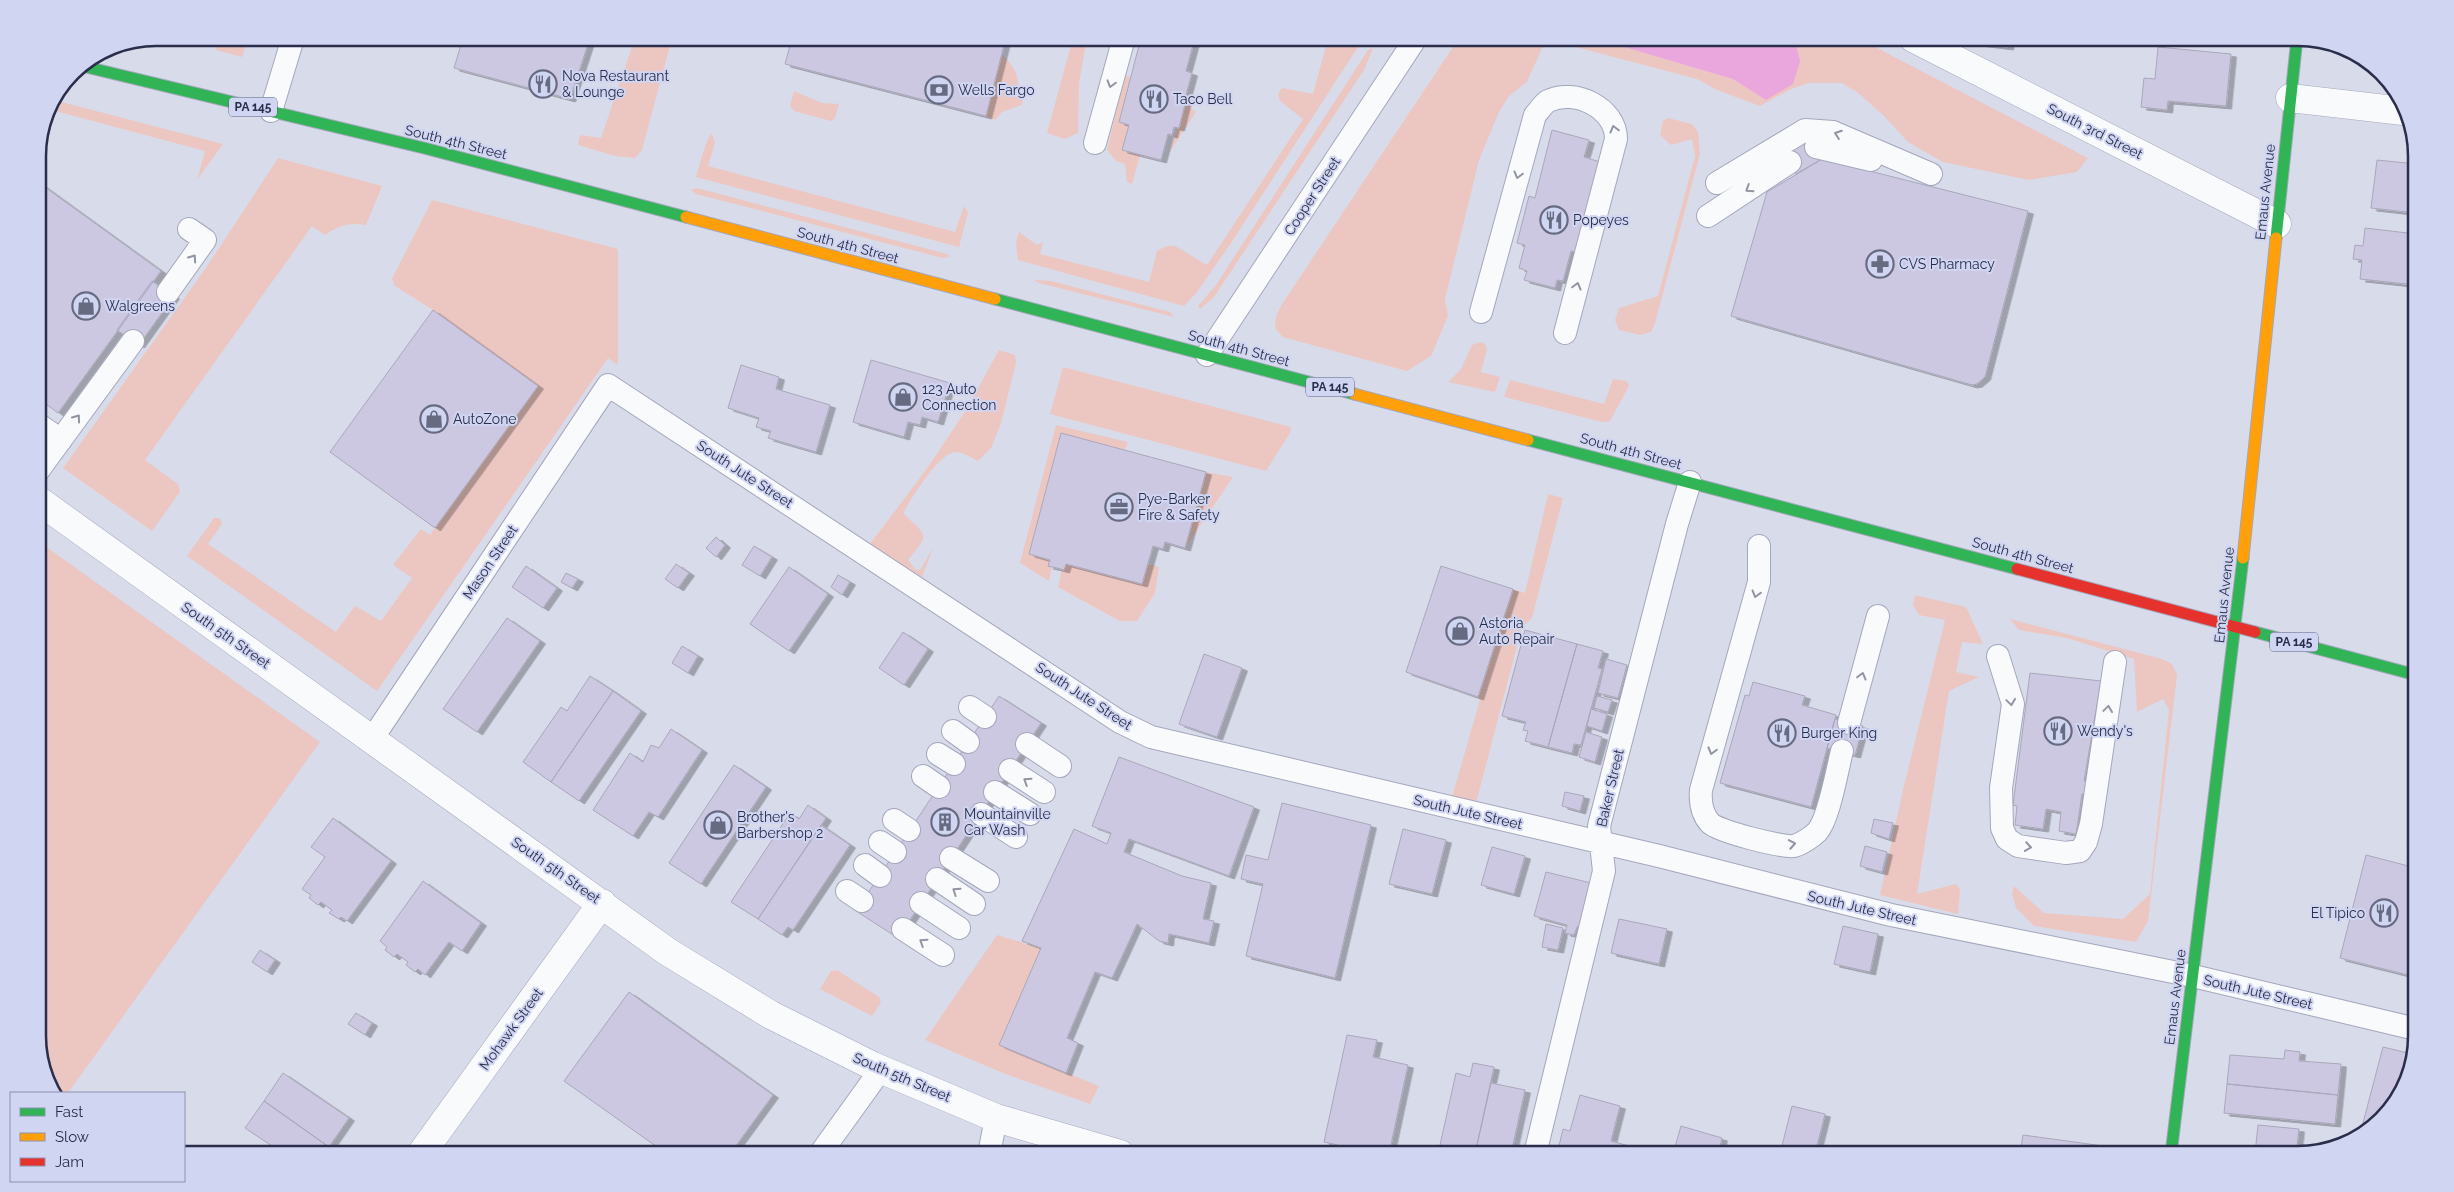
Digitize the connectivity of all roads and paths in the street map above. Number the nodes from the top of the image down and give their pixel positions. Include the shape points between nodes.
1 (291, 46) edge
2 (1122, 46) edge
3 (1411, 46) edge
4 (1943, 46) edge
5 (2296, 46) edge
6 (90, 68) edge
7 (2290, 98) junction
8 (2397, 110) edge
9 (271, 111) junction
10 (1095, 143) dead end
11 (1816, 147) dead end
12 (1790, 162) dead end
13 (1717, 183) dead end
14 (1708, 216) dead end
15 (2277, 224) junction
16 (189, 229) dead end
17 (168, 292) dead end
18 (1481, 312) dead end
19 (1565, 333) dead end
20 (133, 341) dead end
21 (1207, 355) junction
22 (608, 385) joint
23 (46, 430) edge
24 (61, 440) junction
25 (46, 460) edge
26 (1690, 482) junction
27 (46, 506) edge
28 (1758, 546) dead end
29 (1878, 616) dead end
30 (2236, 626) junction
31 (1998, 656) dead end
32 (2115, 662) dead end
33 (2408, 673) edge
34 (1850, 723) dead end
35 (372, 738) junction
36 (1027, 744) dead end
37 (1842, 751) dead end
38 (1060, 766) dead end
39 (1010, 770) dead end
40 (995, 792) dead end
41 (1044, 792) dead end
42 (981, 814) dead end
43 (1030, 814) dead end
44 (1016, 837) dead end
45 (1601, 844) junction
46 (952, 858) dead end
47 (937, 879) dead end
48 (988, 881) dead end
49 (602, 903) junction
50 (921, 903) dead end
51 (974, 904) dead end
52 (959, 928) dead end
53 (904, 929) dead end
54 (943, 955) dead end
55 (2193, 976) junction
56 (2408, 1027) edge
57 (882, 1068) junction
58 (996, 1118) junction
59 (427, 1146) edge
60 (826, 1146) edge
61 (991, 1146) edge
62 (1092, 1146) edge
63 (1537, 1146) edge
64 (2172, 1146) edge

1 - 9 lane
2 -> 10 lane
3 - 21 lane, Cooper Street
4 - 15 street, South 3rd Street
5 - 7 main road, Emaus Avenue
6 - 9 main road, South 4th Street / PA 145
7 - 8 street
7 - 15 main road, Emaus Avenue
9 - 21 main road, South 4th Street / PA 145
11 -> 13 lane via 1931,174 1833,132 1805,130
12 -> 14 lane
15 - 30 main road, Emaus Avenue
17 -> 16 lane via 205,240
19 -> 18 lane via 1616,139 1616,129 1604,110 1580,100 1561,97 1546,102 1534,115
24 -> 20 lane
21 - 26 main road, South 4th Street / PA 145
22 - 35 lane, Mason Street
22 - 45 lane, South Jute Street via 1120,722 1151,737
23 - 24 lane
24 - 25 lane
26 - 30 main road, South 4th Street / PA 145
26 - 45 lane, Baker Street via 1599,826
27 - 35 street, South 5th Street
28 -> 37 lane via 1759,582 1701,790 1700,803 1705,816 1715,827 1786,846 1803,842 1817,832 1825,820
34 -> 29 lane
30 - 33 main road, South 4th Street / PA 145
30 - 55 main road, Emaus Avenue
31 -> 32 lane via 2013,704 2001,788 2002,828 2007,838 2018,846 2066,854 2080,851 2089,833
35 - 49 street, South 5th Street
36 - 38 lane
41 -> 39 lane
40 - 43 lane
42 - 44 lane
45 - 55 lane, South Jute Street via 1891,915
45 - 63 lane, Baker Street via 1604,871
46 - 48 lane
51 -> 47 lane
49 - 57 street, South 5th Street via 668,952 732,993 800,1031
49 - 59 street, Mohawk Street
50 - 52 lane
54 -> 53 lane
55 - 56 lane, South Jute Street
55 - 64 main road, Emaus Avenue
57 - 58 street, South 5th Street
57 - 60 lane
58 - 61 lane
58 - 62 street, South 5th Street

